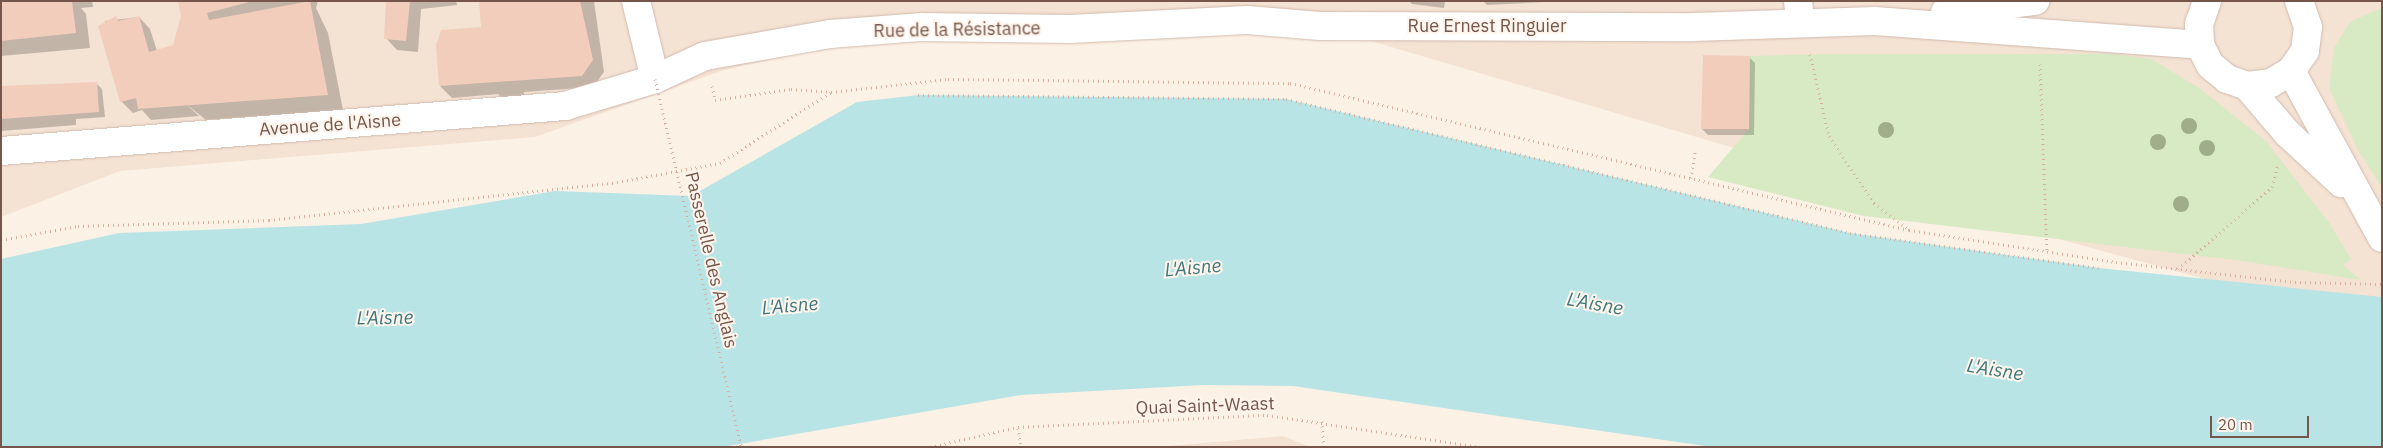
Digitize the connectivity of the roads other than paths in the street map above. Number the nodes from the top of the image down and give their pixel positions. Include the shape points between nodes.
1 (636, 1) edge
2 (2035, 1) edge
3 (2207, 1) edge
4 (2298, 1) edge
5 (1799, 10) edge
6 (1248, 11) edge
7 (1875, 21) junction
8 (1175, 26) joint
9 (2200, 45) junction
10 (2291, 71) junction
11 (655, 79) junction
12 (2247, 86) junction
13 (1, 151) edge
14 (2355, 196) junction
15 (2382, 238) edge

1 - 11 main road
2 - 7 main road
3 - 9 main road via 2199,24
4 - 10 main road via 2308,27 2304,51
5 - 6 main road, Rue Ernest Ringuier via 1693,27 1320,26
5 - 7 main road, Rue Ernest Ringuier
6 - 8 main road, Rue Ernest Ringuier
7 - 9 main road via 2040,30
8 - 11 main road, Rue de la Résistance via 920,27 830,34 705,56
9 - 12 main road via 2210,65 2227,79
10 - 12 main road via 2270,83
10 - 14 main road
11 - 13 main road, Avenue de l'Aisne via 565,106
12 - 14 main road via 2287,133
14 - 15 main road

